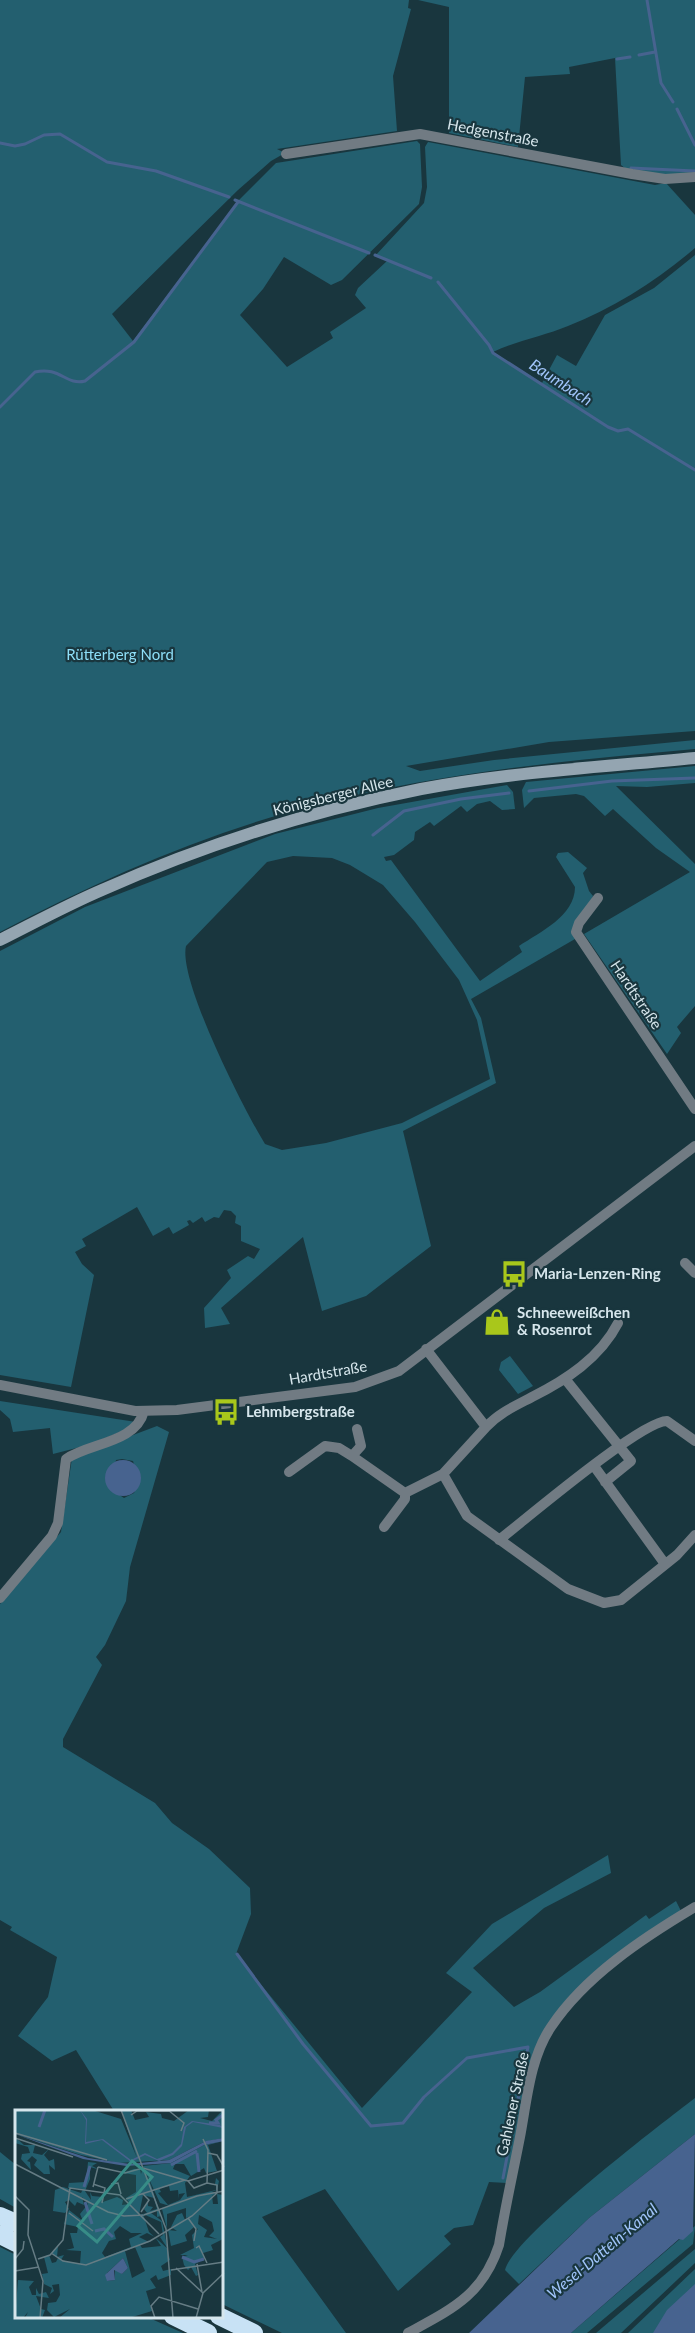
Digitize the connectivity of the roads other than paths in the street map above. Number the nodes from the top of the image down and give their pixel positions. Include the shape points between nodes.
1 (286, 154) dead end
2 (695, 177) edge
3 (695, 758) edge
4 (598, 898) dead end
5 (0, 940) edge
6 (695, 1109) edge
7 (695, 1146) edge
8 (685, 1263) dead end
9 (695, 1273) edge
10 (618, 1323) dead end
11 (426, 1349) junction
12 (566, 1380) junction
13 (0, 1386) edge
14 (144, 1411) junction
15 (486, 1427) junction
16 (357, 1429) dead end
17 (695, 1441) edge
18 (620, 1447) junction
19 (352, 1456) junction
20 (594, 1466) junction
21 (289, 1472) dead end
22 (443, 1474) junction
23 (605, 1482) junction
24 (405, 1493) junction
25 (384, 1527) dead end
26 (695, 1534) edge
27 (499, 1540) junction
28 (665, 1564) junction
29 (0, 1598) edge
30 (695, 1907) edge
31 (0, 2216) edge
32 (15, 2223) edge
33 (0, 2235) edge
34 (15, 2242) edge
35 (177, 2318) edge
36 (223, 2318) edge
37 (208, 2333) edge
38 (254, 2333) edge
39 (408, 2333) edge

1 - 2 street, Hedgenstraße via 420,134 632,174
3 - 5 main road, Königsberger Allee via 433,787 295,819 101,890
4 - 6 street, Hardtstraße via 576,932
7 - 11 street, Hardtstraße
8 - 9 street
10 - 12 street via 610,1338
11 - 14 street, Hardtstraße via 399,1371 355,1387 227,1405
11 - 15 street
12 - 15 street via 495,1416
12 - 18 street
13 - 14 street, Hardtstraße
14 - 29 street via 134,1429 66,1460 58,1523
15 - 22 street
16 - 19 street via 361,1446
17 - 18 street via 667,1421 661,1421
18 - 20 street
18 - 23 street via 631,1461
19 - 21 street via 326,1446
19 - 24 street
20 - 23 street
20 - 27 street
22 - 24 street
22 - 27 street via 467,1516
23 - 28 street
24 - 25 street via 405,1499
26 - 28 street
27 - 28 street via 567,1589 604,1603 621,1600
30 - 39 street, Gahlener Straße via 651,1935 587,1986 550,2028 534,2065 492,2266 476,2289 456,2307
31 - 32 highway
33 - 34 highway
35 - 37 highway
36 - 38 highway

